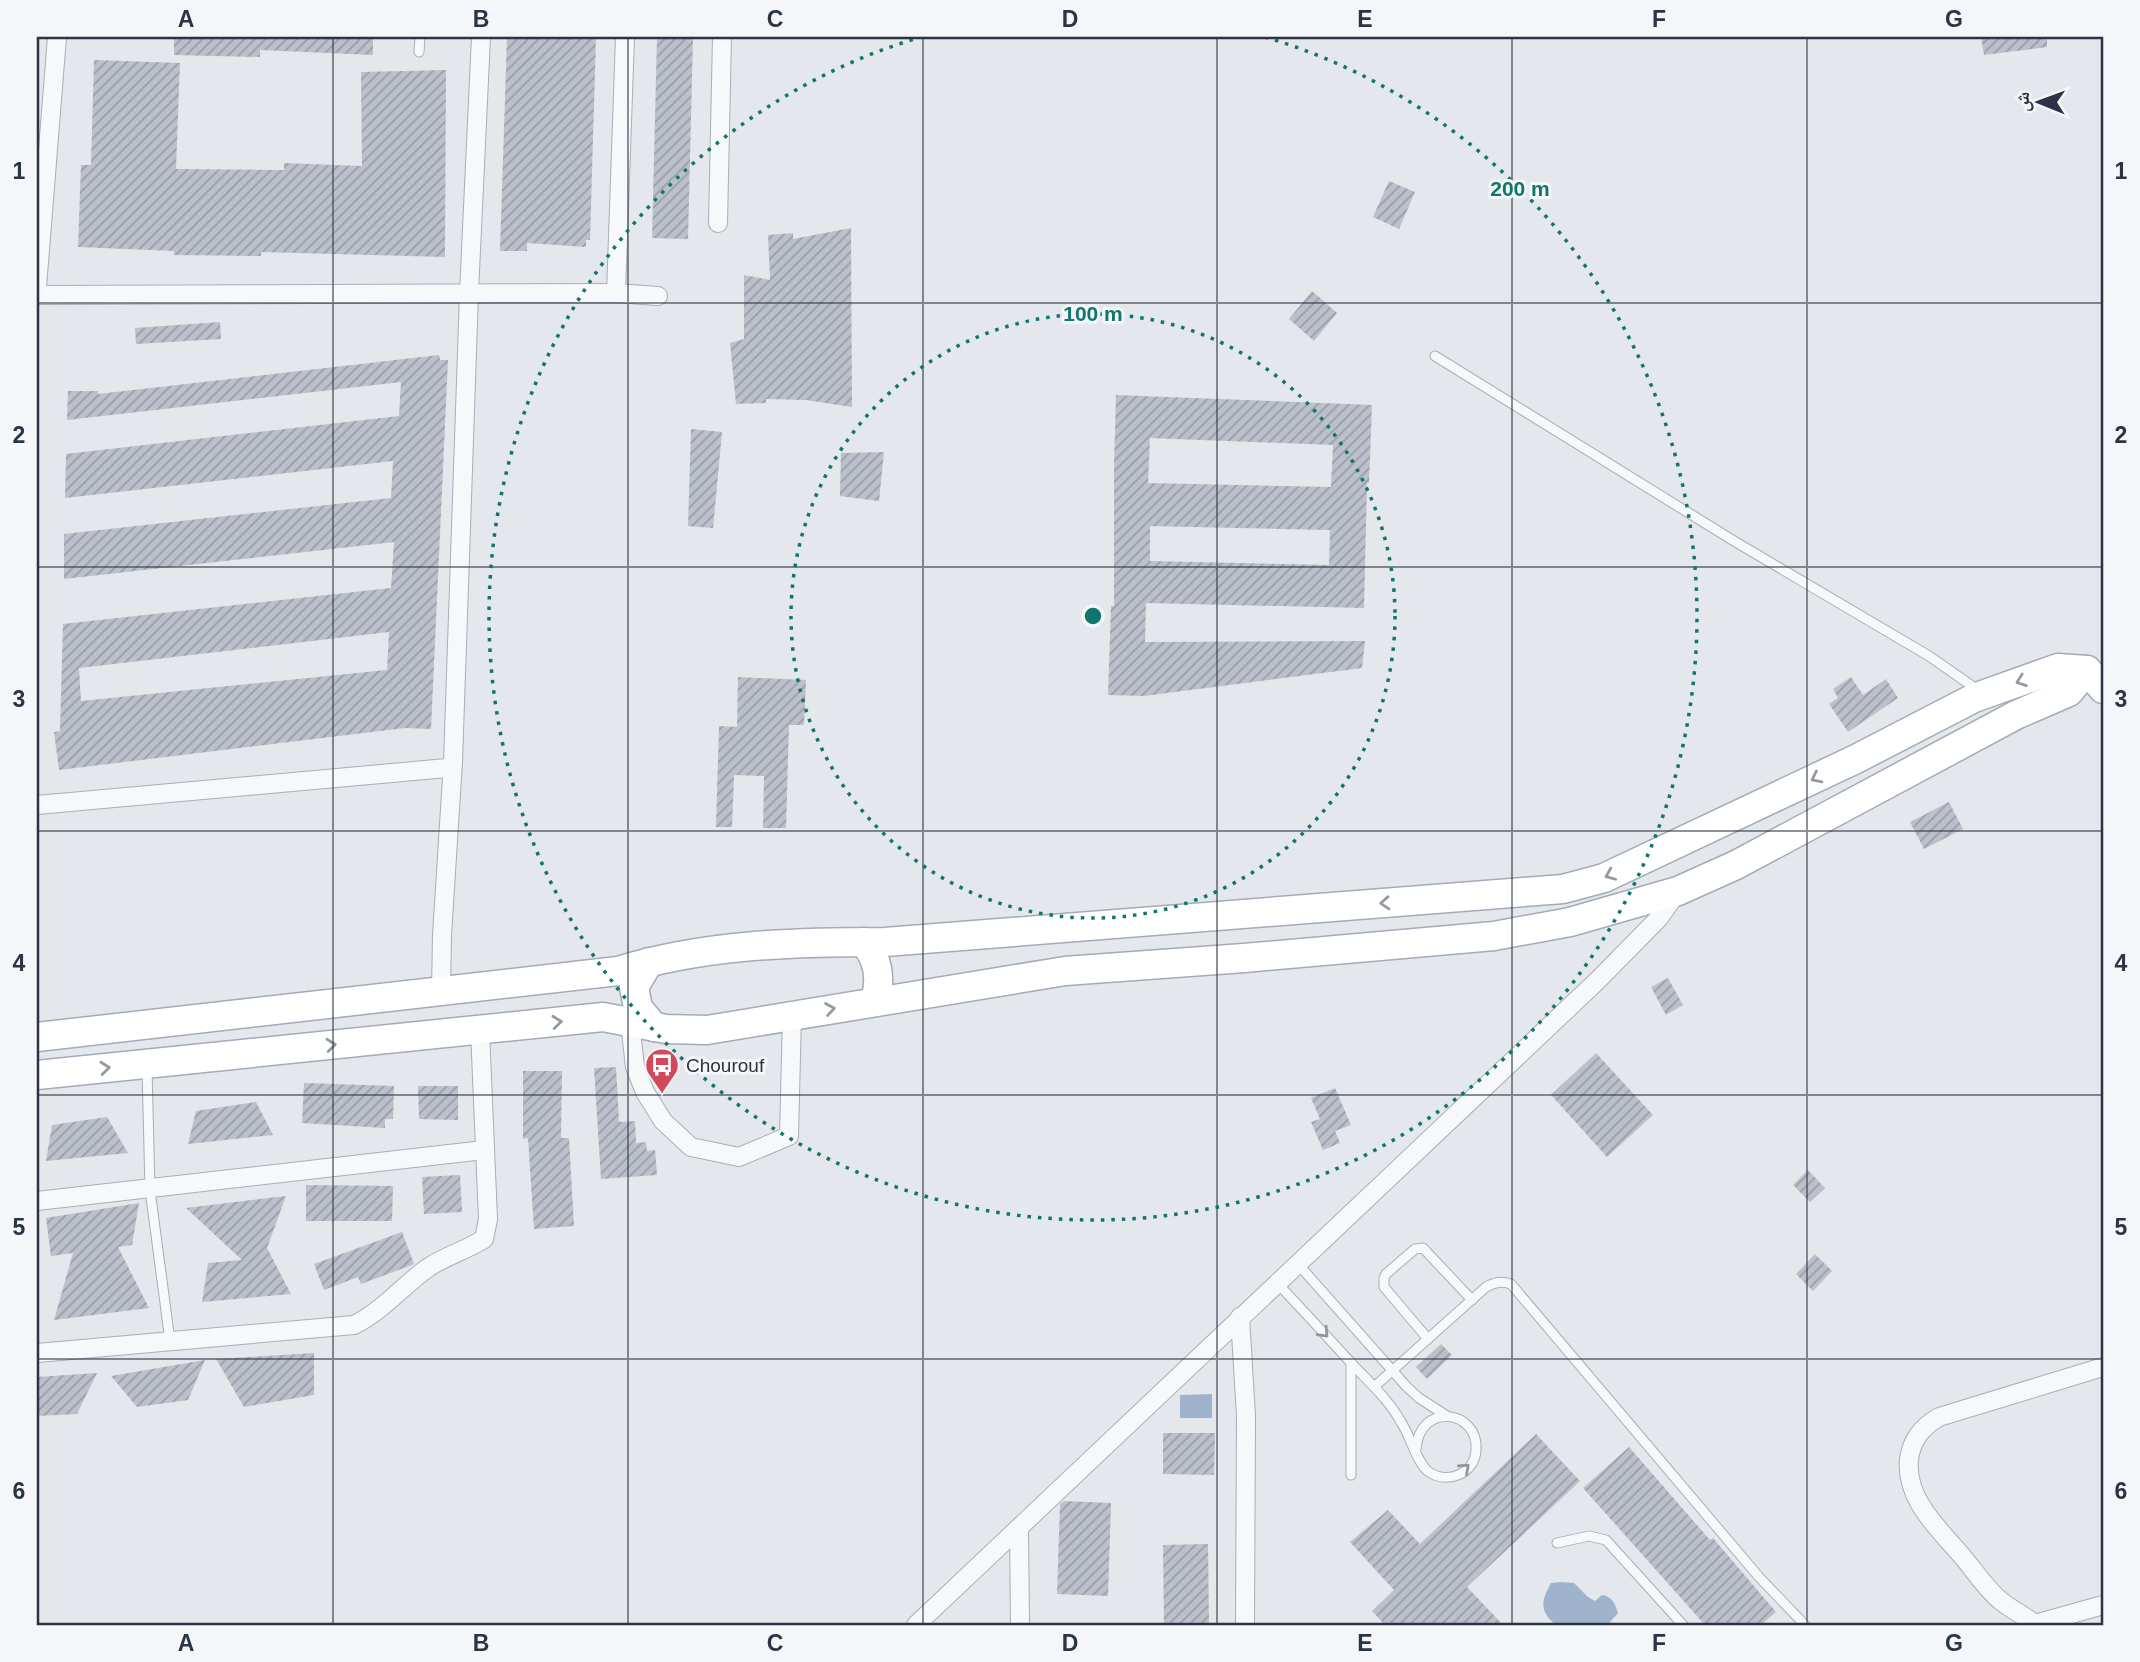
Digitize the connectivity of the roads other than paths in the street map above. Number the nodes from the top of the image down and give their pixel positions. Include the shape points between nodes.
1 (57, 37) edge
2 (420, 37) edge
3 (481, 37) edge
4 (625, 37) edge
5 (722, 37) edge
6 (419, 52) dead end
7 (718, 223) dead end
8 (37, 287) edge
9 (469, 293) junction
10 (616, 293) junction
11 (37, 295) edge
12 (658, 296) dead end
13 (1435, 356) dead end
14 (2095, 680) edge
15 (1979, 701) junction
16 (453, 762) junction
17 (37, 805) edge
18 (1678, 891) junction
19 (863, 942) junction
20 (649, 962) junction
21 (441, 991) junction
22 (875, 1001) junction
23 (792, 1015) junction
24 (642, 1025) junction
25 (480, 1030) junction
26 (37, 1037) edge
27 (147, 1063) junction
28 (37, 1075) edge
29 (484, 1150) junction
30 (150, 1190) junction
31 (37, 1201) edge
32 (1298, 1264) junction
33 (1277, 1283) junction
34 (1472, 1300) junction
35 (1240, 1317) junction
36 (1428, 1339) junction
37 (170, 1341) junction
38 (37, 1353) edge
39 (1351, 1362) junction
40 (2103, 1367) edge
41 (1392, 1372) junction
42 (1374, 1387) junction
43 (1448, 1416) junction
44 (1416, 1450) junction
45 (1351, 1475) dead end
46 (1019, 1528) junction
47 (1557, 1543) dead end
48 (2103, 1605) edge
49 (916, 1625) edge
50 (1020, 1625) edge
51 (1245, 1625) edge
52 (1683, 1625) edge
53 (1805, 1625) edge
54 (2036, 1625) edge

1 - 8 street
2 - 6 lane
3 - 9 street
4 - 10 street
5 - 7 street
9 - 10 street
9 - 11 street
9 - 16 street
10 - 12 street
13 - 15 lane via 1929,656 1975,688
14 -> 15 main road via 2058,668
14 - 18 main road via 2011,713 1736,865
15 -> 19 main road via 1604,878 1563,889
16 - 17 street via 447,768
16 - 21 street
18 - 22 main road via 1570,922 1494,936 1065,971
18 - 32 street via 1627,952
19 - 20 main road via 800,942
19 - 22 main road via 875,957 879,988
20 - 21 main road via 618,971
20 - 24 main road via 634,987
21 - 26 main road
23 -> 22 main road
23 - 24 main road via 707,1030
23 - 24 street via 789,1136 739,1157 691,1147 663,1121 635,1067
25 -> 24 main road via 603,1017
27 -> 25 main road
25 - 29 street
28 -> 27 main road
27 - 30 lane
29 - 30 street
29 - 37 street via 488,1219 484,1239 428,1268 369,1318 354,1325
30 - 31 street
30 - 37 lane
32 - 33 street
32 - 41 lane
33 - 35 street
33 -> 39 lane
34 - 36 lane
34 - 36 lane via 1423,1248 1387,1274 1384,1287
34 - 53 lane via 1493,1283 1511,1284 1518,1290 1759,1577
35 - 46 street
35 - 51 street via 1246,1416
36 - 41 lane
37 - 38 street
39 - 42 lane
39 - 45 lane
40 - 54 street via 1939,1417 1924,1426 1910,1451 1910,1481 1930,1519 1999,1600
41 - 42 lane
41 - 43 lane via 1419,1398
42 - 44 lane via 1399,1418
43 - 44 lane via 1421,1429
44 -> 43 lane via 1418,1460 1431,1474 1450,1478 1468,1469 1476,1441 1466,1424
46 - 49 street
46 - 50 street
47 - 52 lane via 1589,1535 1606,1540
48 - 54 street

